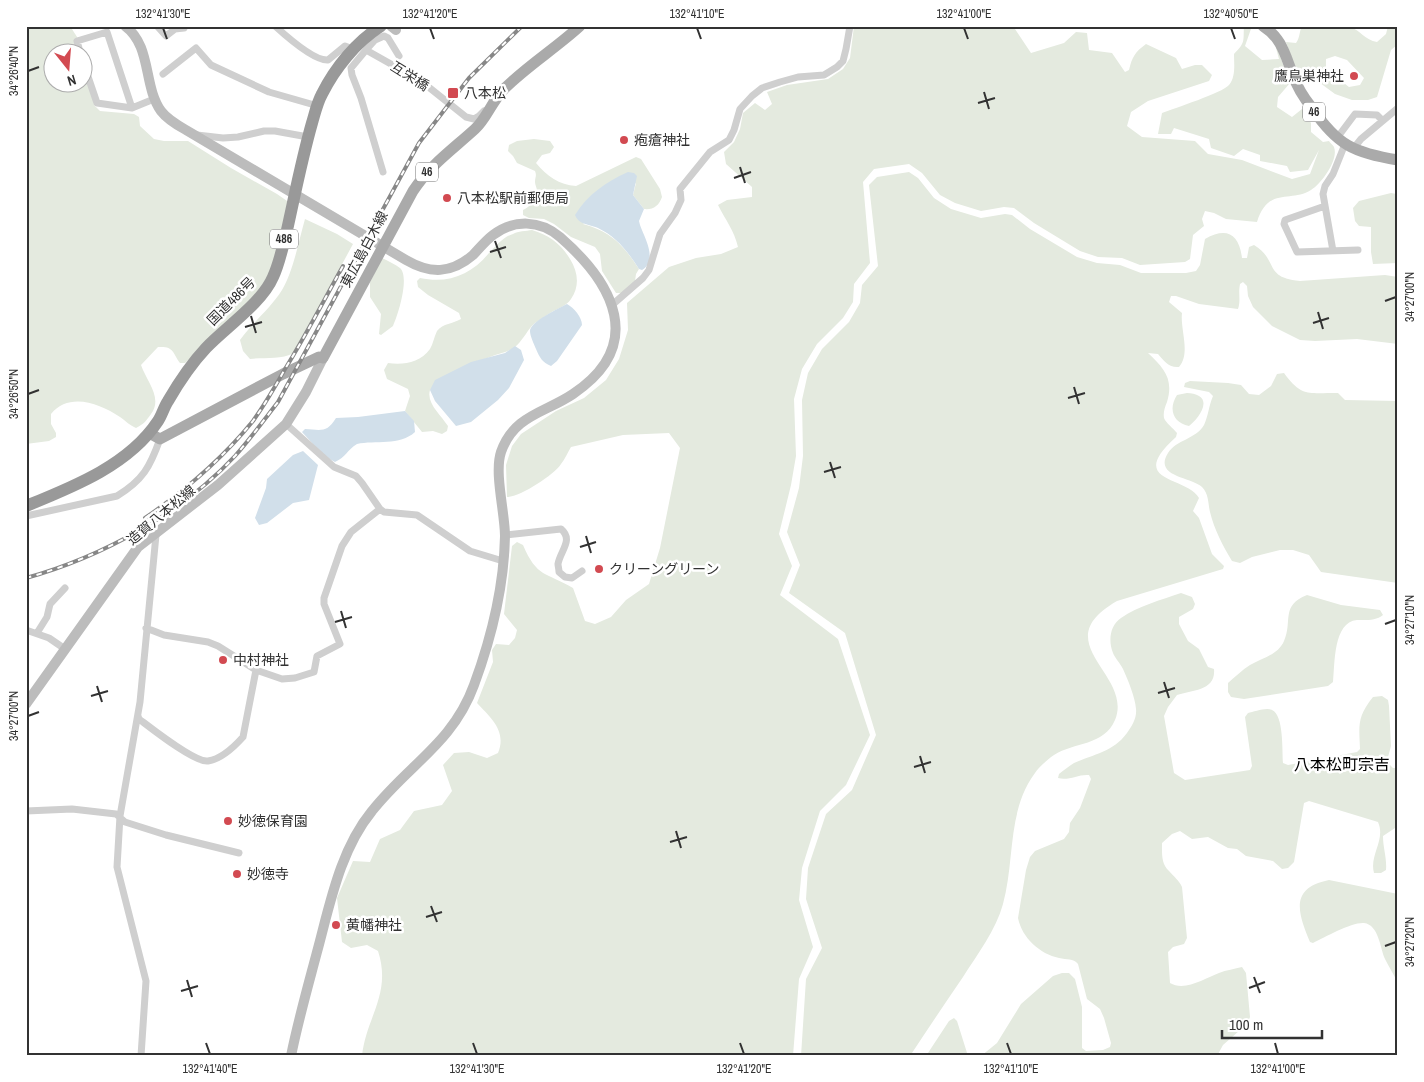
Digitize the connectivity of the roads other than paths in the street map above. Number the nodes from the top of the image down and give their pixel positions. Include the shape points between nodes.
1 (125, 26) edge
2 (157, 26) edge
3 (184, 26) edge
4 (275, 26) edge
5 (381, 26) edge
6 (580, 26) edge
7 (850, 26) edge
8 (1264, 26) edge
9 (77, 42) edge
10 (363, 50) junction
11 (400, 56) dead end
12 (163, 74) dead end
13 (92, 88) edge
14 (496, 96) junction
15 (154, 99) junction
16 (318, 106) junction
17 (132, 108) junction
18 (1398, 108) edge
19 (1382, 120) junction
20 (193, 134) junction
21 (308, 137) junction
22 (1345, 143) junction
23 (1397, 158) edge
24 (383, 172) dead end
25 (1325, 206) junction
26 (1358, 250) dead end
27 (1333, 251) junction
28 (612, 305) junction
29 (323, 358) junction
30 (286, 424) junction
31 (154, 436) junction
32 (26, 506) edge
33 (380, 509) junction
34 (26, 516) edge
35 (156, 535) junction
36 (505, 535) junction
37 (503, 560) junction
38 (582, 571) dead end
39 (65, 588) dead end
40 (146, 628) junction
41 (26, 630) edge
42 (37, 633) junction
43 (65, 649) junction
44 (256, 670) junction
45 (26, 704) edge
46 (138, 716) junction
47 (26, 811) edge
48 (120, 816) junction
49 (239, 853) dead end
50 (141, 1056) edge
51 (291, 1056) edge

1 - 15 street via 142,50
2 - 3 street via 166,36
4 - 10 street via 324,60 345,46
5 - 10 highway, 国道486号 / 486
6 - 14 main road, 東広島白木線 / 46
7 - 28 street via 843,61 837,67 824,74 798,77 762,88 740,109 729,140 710,152 680,189 681,200 660,234 644,278
8 - 22 main road, 46 via 1278,38 1296,84 1326,130
9 - 17 street via 106,32
10 - 11 street via 384,36
10 - 14 street, 互栄橋 via 422,81 474,119
10 - 16 highway, 国道486号 / 486 via 337,68
10 - 24 street via 351,68 352,75
12 - 16 street via 196,48 211,66 269,92
13 - 17 street via 97,103
14 - 29 main road, 東広島白木線 / 46 via 486,118 422,177
15 - 17 street
15 - 20 street via 167,117
16 - 21 highway, 国道486号 / 486
18 - 19 street
19 - 22 street
19 - 22 street via 1377,115 1355,114
20 - 21 street via 222,138 275,131
20 - 28 street via 406,260 433,271 457,266 505,228 538,224 558,235 586,264 605,289
21 - 31 highway, 国道486号 / 486 via 273,278 257,300 194,362 168,401
22 - 23 main road, 46 via 1374,156
22 - 25 street via 1325,186
25 - 27 street
25 - 27 street via 1285,220 1284,224 1297,252
26 - 27 street
28 - 36 street via 616,337 604,366 572,395 522,422 505,443 499,468
29 - 30 street, 造賀八本松線
29 - 31 main road via 319,357
30 - 33 street via 334,467 356,476
30 - 35 street, 造賀八本松線
31 - 32 highway, 国道486号 / 486 via 90,478
31 - 34 street via 151,464 129,488 116,496
33 - 37 street via 417,515 470,551
33 - 44 street via 356,526 342,546 324,598 340,644 317,656 314,672 295,678 282,679
35 - 40 street
35 - 43 street, 造賀八本松線 via 138,547
36 - 37 street
36 - 38 street via 562,529 568,540 558,563 559,572 572,578
37 - 51 street via 497,606 466,704 445,736 372,811 344,860
39 - 42 street via 50,604 47,617
40 - 44 street via 164,635 208,642
40 - 46 street
41 - 42 street
42 - 43 street
43 - 45 street, 造賀八本松線
44 - 46 street via 243,737 218,758 202,761
46 - 48 street
47 - 48 street via 72,809
48 - 49 street via 126,822 166,835
48 - 50 street via 117,867 146,981

